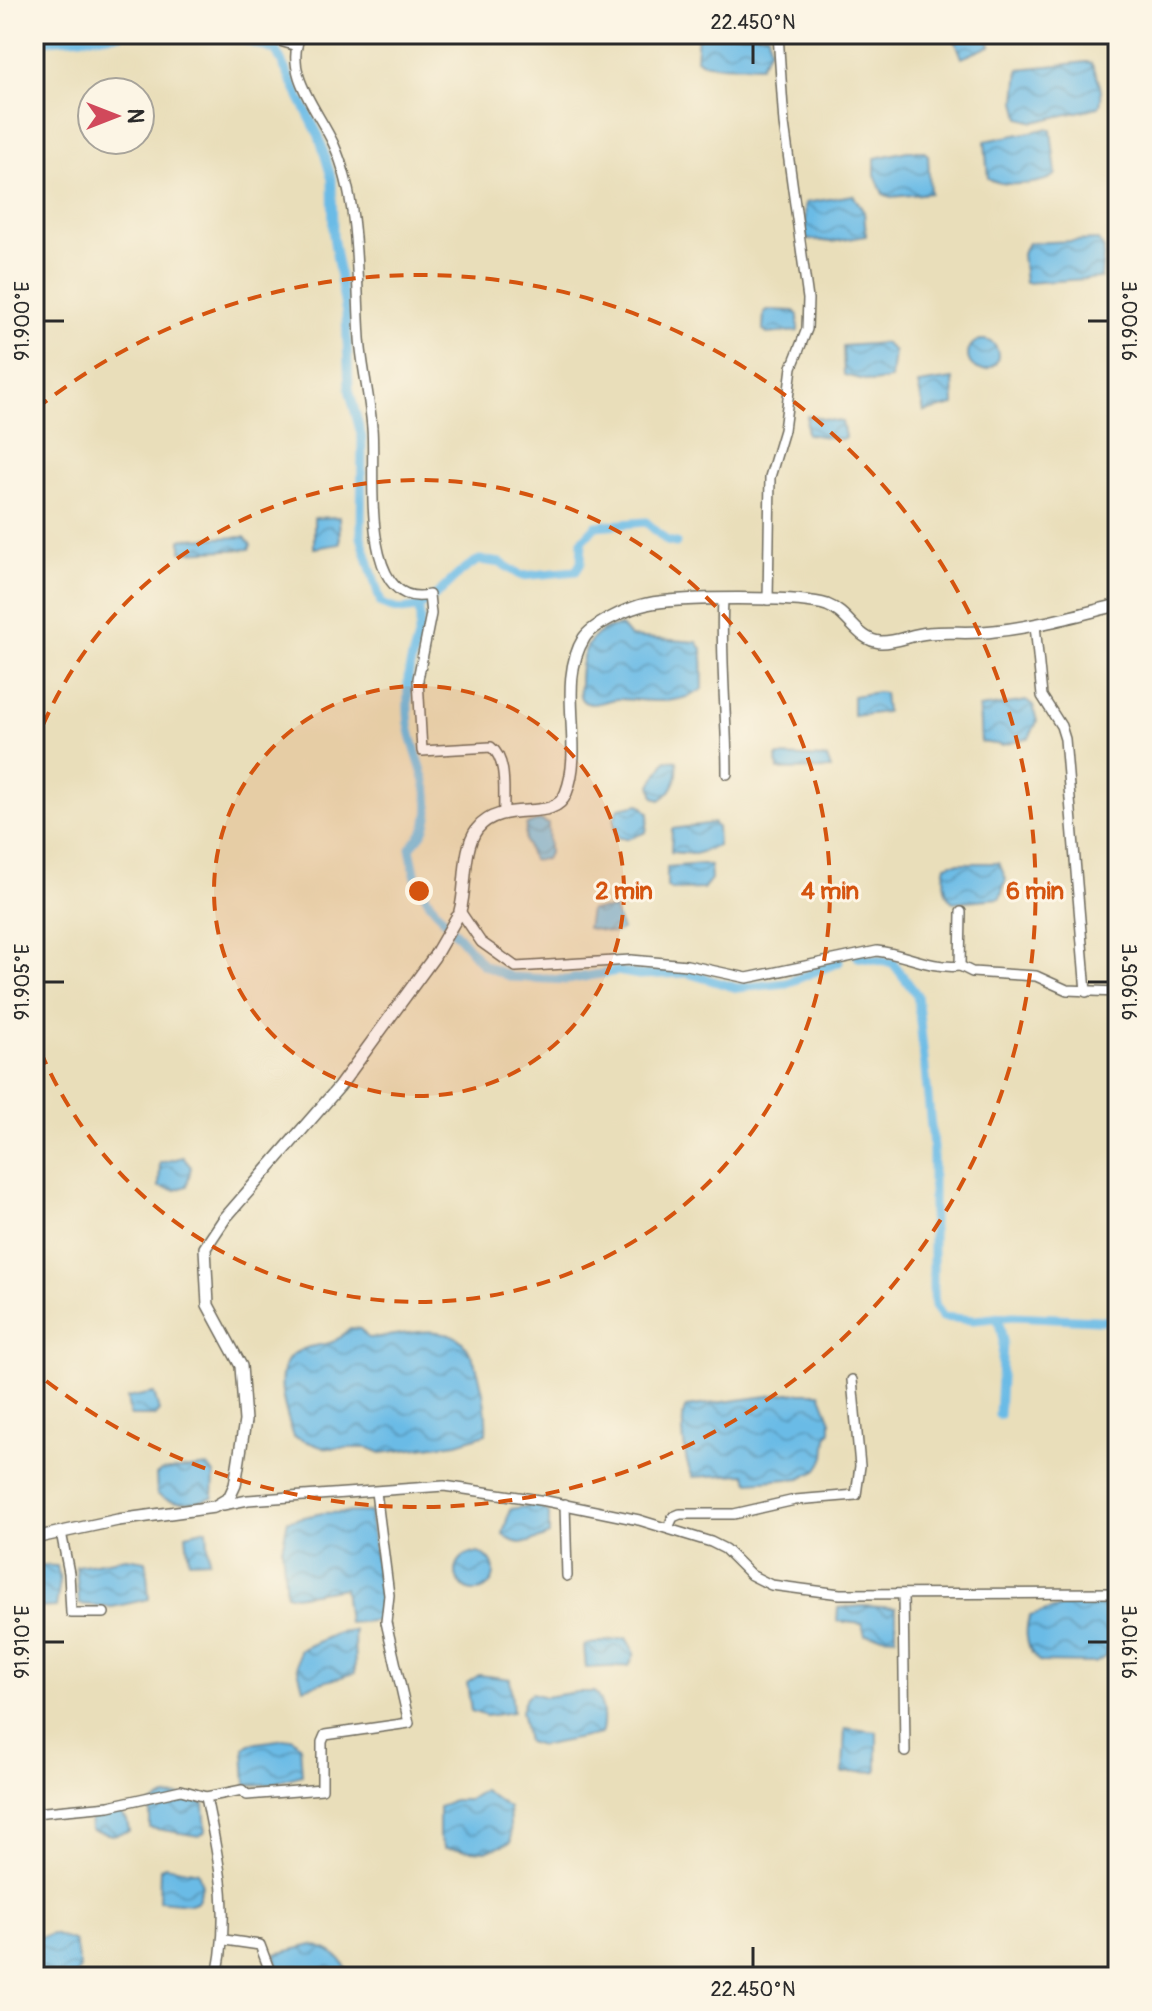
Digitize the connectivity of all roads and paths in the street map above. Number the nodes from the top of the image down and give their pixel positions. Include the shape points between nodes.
1 (256, 34) edge
2 (301, 34) edge
3 (778, 34) edge
4 (297, 46) junction
5 (723, 600) junction
6 (768, 600) junction
7 (1118, 605) edge
8 (1035, 625) junction
9 (727, 774) dead end
10 (504, 812) junction
11 (961, 912) dead end
12 (458, 914) junction
13 (960, 966) junction
14 (1086, 992) junction
15 (1118, 992) edge
16 (852, 1380) dead end
17 (376, 1492) junction
18 (565, 1504) junction
19 (220, 1505) junction
20 (668, 1528) junction
21 (61, 1532) junction
22 (34, 1538) edge
23 (567, 1576) dead end
24 (1118, 1593) edge
25 (903, 1595) junction
26 (104, 1613) dead end
27 (905, 1752) dead end
28 (206, 1797) junction
29 (34, 1813) edge
30 (225, 1940) junction
31 (217, 1977) edge
32 (272, 1977) edge

1 - 4 street
2 - 4 street
3 - 6 street via 784,124 808,299 807,329 792,367 784,430 770,477
4 - 10 street via 300,82 334,143 348,192 381,565 396,590 417,598 429,595 431,614 418,679 422,751 491,747 500,758
5 - 6 main road
5 - 9 street via 719,643
5 - 10 main road via 646,604 587,634 577,657 571,775 562,803 551,809
6 - 8 main road via 829,606 846,615 866,638 883,642 917,634
7 - 8 main road
8 - 14 street via 1042,696 1065,739
10 - 12 main road via 476,830
11 - 13 street
12 - 13 street via 481,942 516,967 631,960 747,978 877,951 925,965
12 - 19 main road via 339,1087 205,1248 208,1305 241,1366 245,1421 235,1485
13 - 14 street via 972,972 1036,976
14 - 15 street
16 - 20 street via 860,1466 856,1495 795,1500 734,1514 680,1514
17 - 18 street via 452,1487
17 - 19 street
17 - 28 street via 389,1595 386,1622 409,1723 325,1735 322,1789 247,1795 242,1790
18 - 20 street
18 - 23 street
19 - 21 main road
20 - 25 street via 720,1545 751,1575 771,1585 805,1592
21 - 22 main road
21 - 26 street via 71,1613
24 - 25 street
25 - 27 street
28 - 29 street via 181,1790 109,1806
28 - 30 street via 226,1910
30 - 31 street
30 - 32 street via 260,1945

